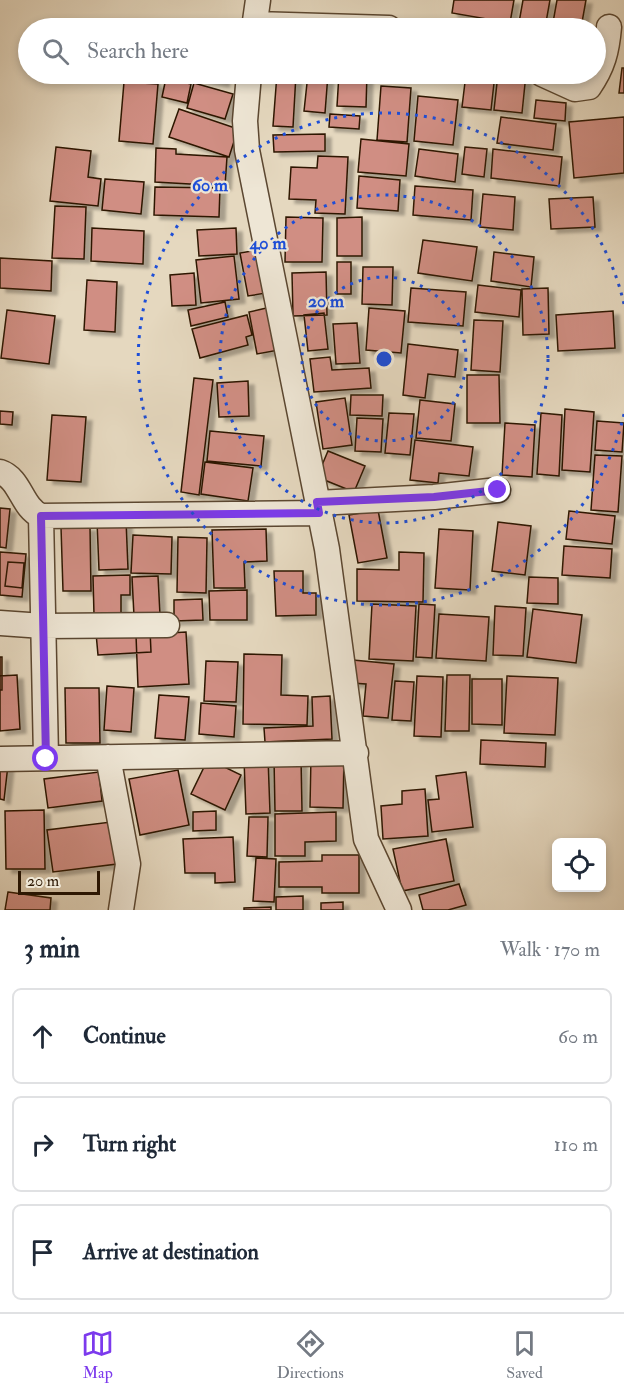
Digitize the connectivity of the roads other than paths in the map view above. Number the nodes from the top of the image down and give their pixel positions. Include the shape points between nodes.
1 (609, 27) dead end
2 (606, 57) edge
3 (248, 84) edge
4 (564, 84) edge
5 (591, 84) edge
6 (0, 472) edge
7 (498, 490) dead end
8 (318, 508) junction
9 (41, 516) junction
10 (0, 623) edge
11 (167, 625) dead end
12 (43, 626) junction
13 (356, 753) junction
14 (108, 758) junction
15 (0, 759) edge
16 (46, 759) junction
17 (121, 910) edge
18 (399, 910) edge

1 - 2 street
3 - 8 street via 247,150
4 - 5 street via 575,89
6 - 9 street via 11,477 32,512
7 - 8 street
8 - 9 street
8 - 13 street
9 - 12 street
10 - 12 street
11 - 12 street
12 - 16 street
13 - 14 street
13 - 18 street via 366,839
14 - 16 street
14 - 17 street via 128,864
15 - 16 street

